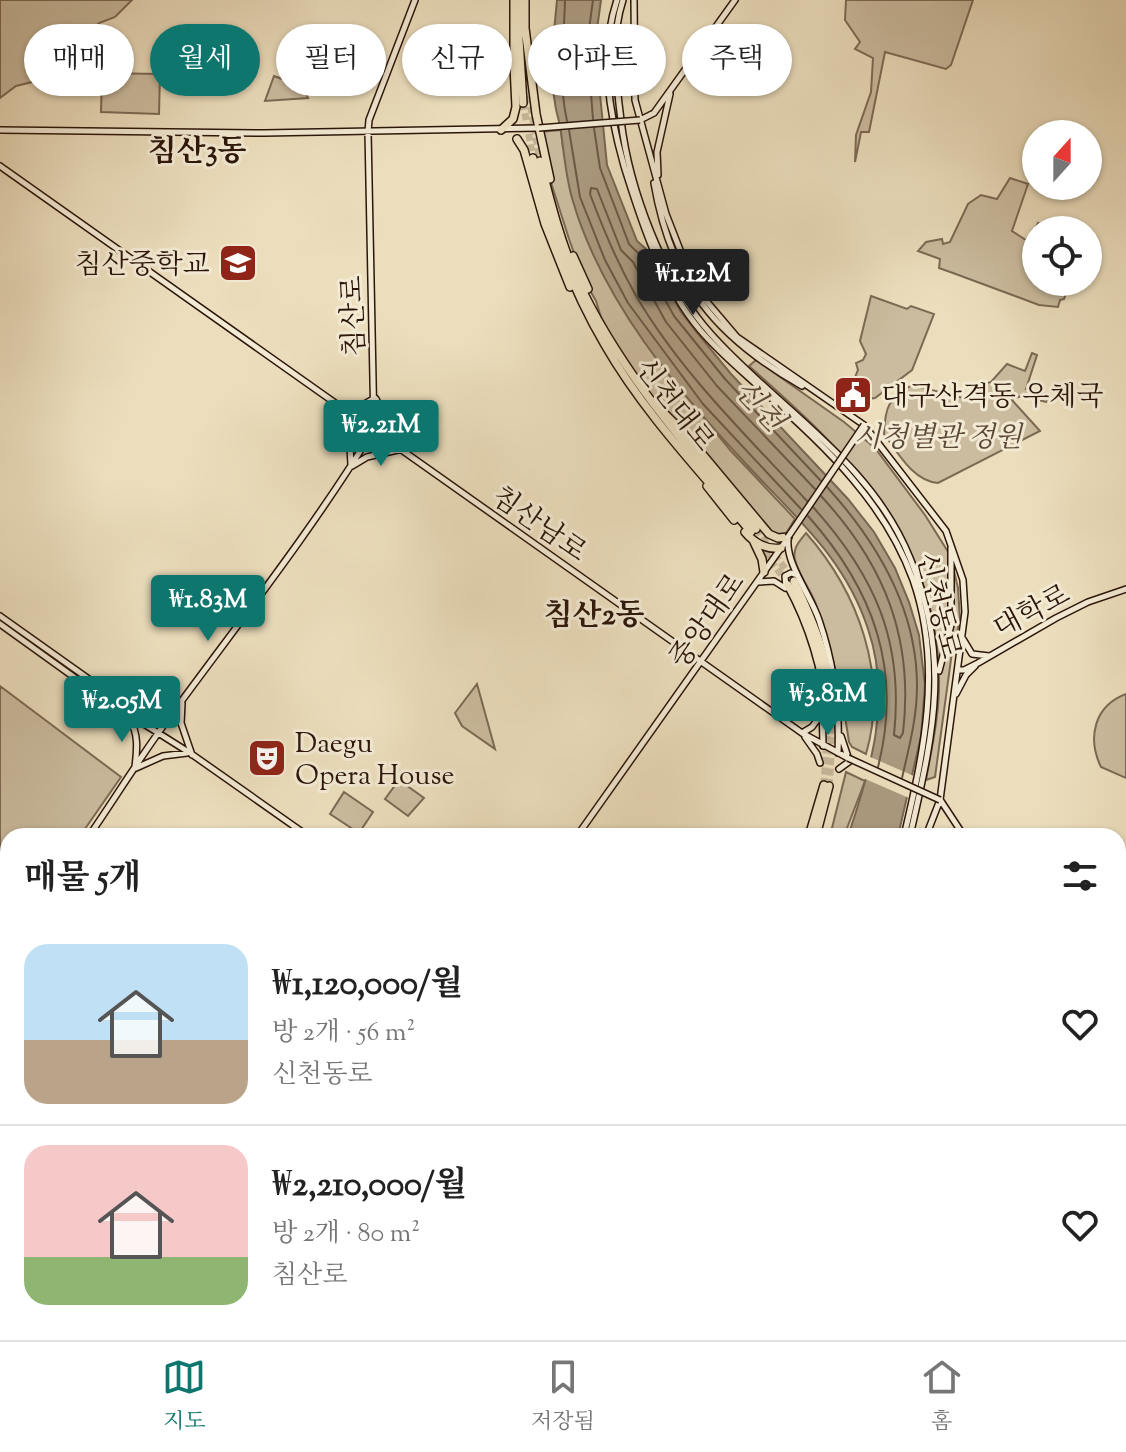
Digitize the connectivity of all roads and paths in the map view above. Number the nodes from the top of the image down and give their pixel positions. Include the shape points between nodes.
1 (415, 0) edge
2 (520, 0) edge
3 (617, 0) edge
4 (623, 0) edge
5 (634, 0) edge
6 (735, 0) edge
7 (618, 24) edge
8 (634, 24) edge
9 (671, 89) junction
10 (618, 96) edge
11 (636, 96) edge
12 (526, 100) junction
13 (640, 120) junction
14 (539, 128) junction
15 (0, 130) edge
16 (501, 130) junction
17 (368, 132) junction
18 (517, 139) dead end
19 (543, 150) junction
20 (525, 153) junction
21 (650, 158) junction
22 (537, 159) tunnel mouth
23 (0, 166) edge
24 (658, 185) junction
25 (606, 341) junction
26 (375, 398) junction
27 (650, 401) junction
28 (835, 404) junction
29 (348, 410) junction
30 (864, 425) junction
31 (374, 429) junction
32 (402, 449) junction
33 (351, 466) junction
34 (765, 527) junction
35 (753, 535) junction
36 (788, 537) junction
37 (951, 542) junction
38 (781, 548) junction
39 (764, 572) junction
40 (757, 583) junction
41 (792, 583) junction
42 (1126, 589) edge
43 (0, 616) edge
44 (0, 624) edge
45 (962, 636) junction
46 (990, 656) junction
47 (701, 662) junction
48 (978, 663) junction
49 (958, 670) junction
50 (934, 672) junction
51 (954, 698) junction
52 (182, 702) junction
53 (131, 709) junction
54 (125, 715) junction
55 (831, 715) junction
56 (144, 724) junction
57 (802, 733) junction
58 (158, 734) junction
59 (840, 734) junction
60 (823, 746) junction
61 (838, 753) junction
62 (191, 754) junction
63 (850, 760) junction
64 (820, 763) dead end
65 (135, 768) junction
66 (839, 769) dead end
67 (940, 800) junction
68 (94, 828) edge
69 (297, 828) edge
70 (583, 828) edge
71 (812, 828) edge
72 (818, 828) edge
73 (909, 828) edge
74 (929, 828) edge
75 (959, 828) edge

1 - 17 main road, 침산로
2 - 12 highway
2 - 12 highway
3 - 50 main road, 신천동로 via 608,45 614,131 664,275 701,331 835,458 880,512 913,582
4 - 7 main road, 신천동로
5 - 8 main road
6 - 9 main road
9 - 13 main road via 654,113
9 - 24 main road via 657,152
10 - 50 main road, 신천동로 via 626,153 670,274 710,333 835,450 879,501 916,572 931,628
11 - 13 main road
12 - 14 highway
12 - 16 highway
13 - 14 main road, bridge
13 - 21 main road
14 - 16 main road
14 - 19 highway
15 - 17 main road
16 - 17 main road
17 - 26 main road, 침산로
18 - 20 highway
19 - 20 highway via 535,147
19 - 25 highway via 567,240
20 - 25 highway via 559,262 591,327
21 - 24 main road
21 - 28 main road via 673,255 715,322 745,349
22 - 25 highway, 신천대로 via 576,277
23 - 29 main road, 침산남로
24 - 28 main road via 682,259 703,297 737,337
25 - 27 highway, 신천대로
25 - 35 highway, 신천대로 via 716,500
26 - 29 main road
26 - 31 main road, 침산로
26 - 32 main road
27 - 34 highway
27 - 35 highway, 신천대로
28 - 30 main road
29 - 31 main road, 침산남로
29 - 33 main road
30 - 36 main road, 중앙대로, bridge
30 - 37 main road
31 - 32 main road, 침산남로
31 - 33 main road
32 - 33 main road
32 - 47 main road, 침산남로
33 - 52 main road
34 - 35 highway via 761,540
34 - 36 highway via 773,537
35 - 38 highway
35 - 39 highway
36 - 38 main road, 중앙대로
36 - 41 main road
37 - 45 main road via 963,580
37 - 50 main road via 951,625
38 - 39 main road, 중앙대로
39 - 40 main road, 중앙대로
40 - 41 main road
40 - 47 main road, 중앙대로
41 - 55 highway via 810,628
41 - 55 main road via 813,602 825,639 834,672
42 - 46 main road, 대학로 via 1066,613
43 - 53 main road
44 - 54 main road
45 - 46 main road via 972,654
45 - 49 main road
46 - 48 main road, 대학로
47 - 57 main road, 침산남로
47 - 70 main road, 중앙대로
48 - 49 main road, 대학로
48 - 51 main road
49 - 51 main road
50 - 73 main road, 신천동로 via 932,738
51 - 67 main road
52 - 53 main road via 152,711
52 - 58 main road
52 - 62 main road via 181,723
53 - 56 main road
54 - 56 main road
54 - 65 main road via 137,743
55 - 57 main road
55 - 59 main road
55 - 60 main road
56 - 58 main road
57 - 60 main road, 침산남로
57 - 64 main road
58 - 62 main road
58 - 65 main road
59 - 61 main road
59 - 63 main road
60 - 61 main road, 침산남로
61 - 63 main road, 침산남로
62 - 65 main road via 163,756
62 - 69 main road
63 - 66 main road
63 - 67 main road, 침산남로, bridge
65 - 68 main road
67 - 74 main road
67 - 75 main road
71 - 72 highway via 826,785

